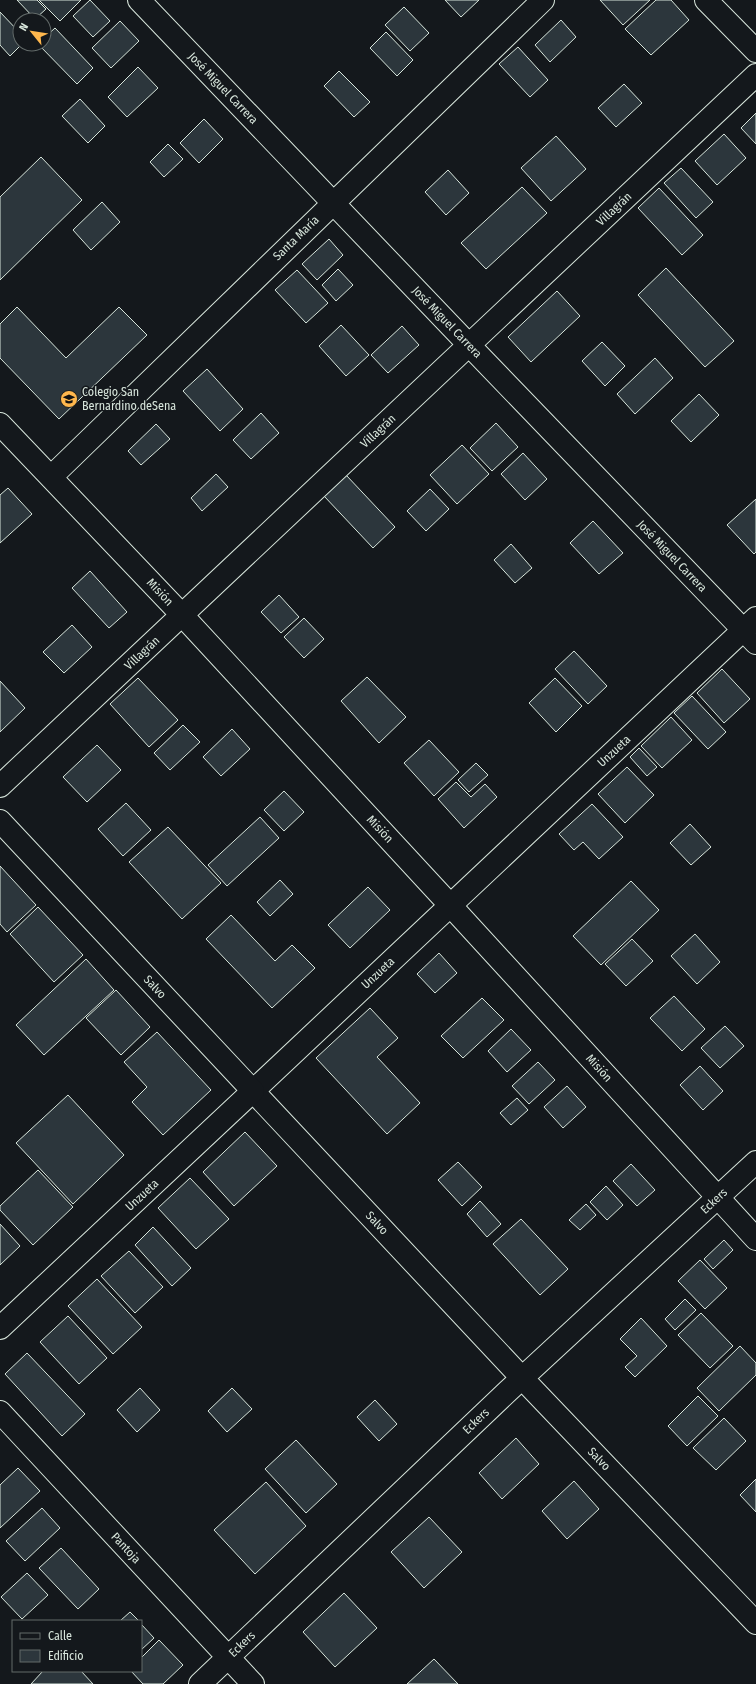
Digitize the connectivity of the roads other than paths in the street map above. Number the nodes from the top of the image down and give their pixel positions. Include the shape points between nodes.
1 (140, 0) edge
2 (543, 0) edge
3 (706, 0) edge
4 (756, 51) edge
5 (756, 75) edge
6 (332, 202) junction
7 (469, 345) junction
8 (0, 424) edge
9 (51, 477) junction
10 (182, 615) junction
11 (752, 630) edge
12 (0, 786) edge
13 (0, 821) edge
14 (450, 905) junction
15 (253, 1091) junction
16 (756, 1162) edge
17 (718, 1198) junction
18 (756, 1239) edge
19 (0, 1328) edge
20 (522, 1378) junction
21 (0, 1412) edge
22 (756, 1623) edge
23 (227, 1658) junction
24 (200, 1684) edge
25 (253, 1684) edge

1 - 6 street, José Miguel Carrera
2 - 6 street, Santa María
3 - 4 street
5 - 7 street, Villagrán
6 - 7 street, José Miguel Carrera
6 - 9 street, Santa María
7 - 10 street, Villagrán
7 - 11 street, José Miguel Carrera
8 - 9 street, Misión
9 - 10 street, Misión
10 - 12 street, Villagrán
10 - 14 street, Misión
11 - 14 street, Unzueta
13 - 15 street, Salvo
14 - 15 street, Unzueta
14 - 17 street, Misión
15 - 19 street, Unzueta
15 - 20 street, Salvo
16 - 17 street, Eckers
17 - 18 street, Misión
17 - 20 street, Eckers
20 - 22 street, Salvo
20 - 23 street, Eckers
21 - 23 street, Pantoja
23 - 24 street, Eckers
23 - 25 street, Pantoja

